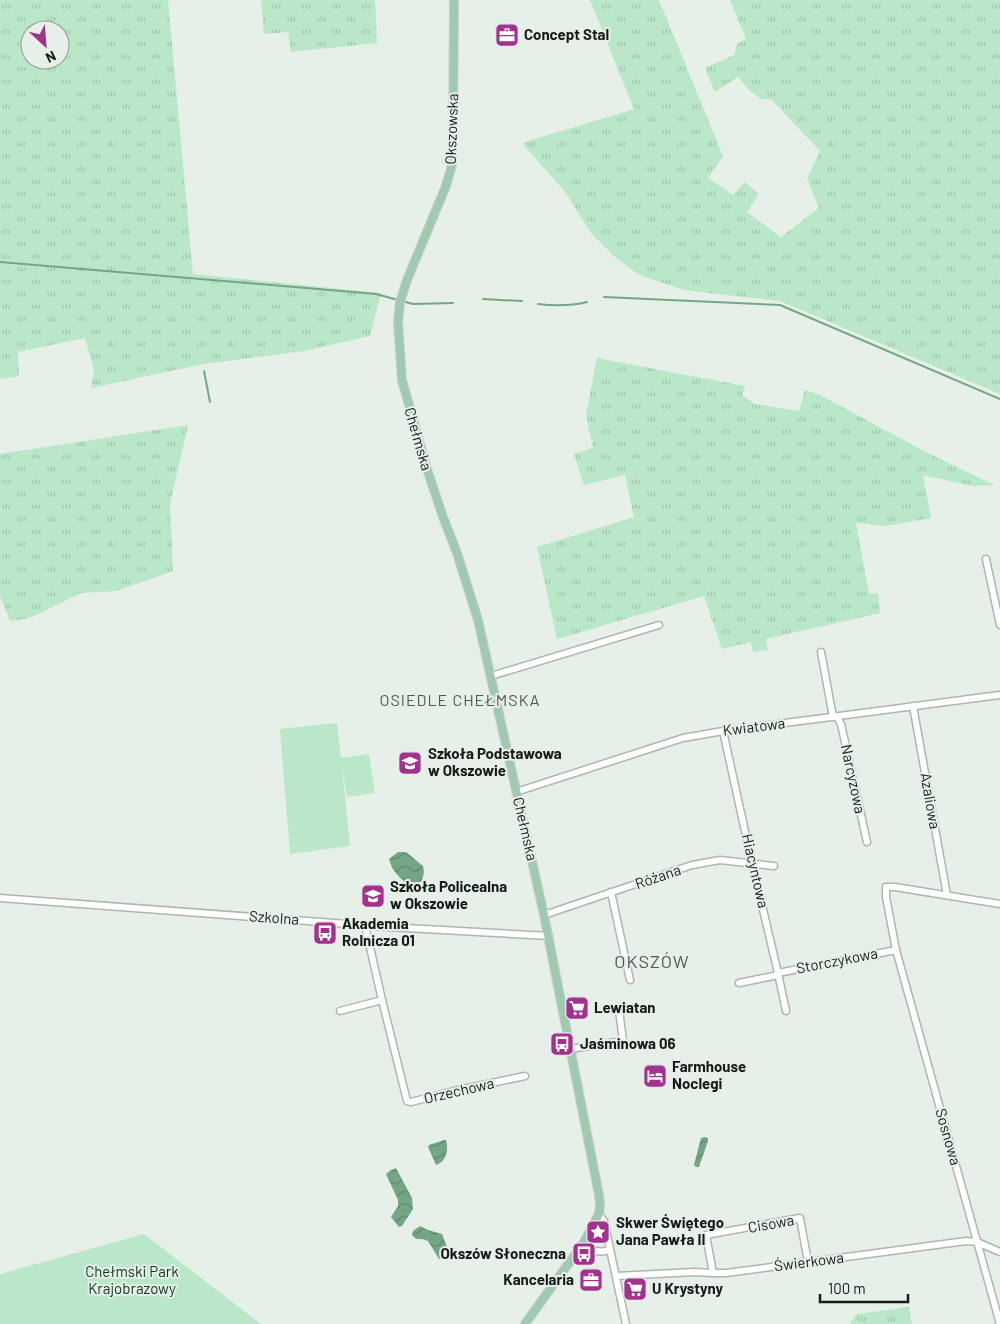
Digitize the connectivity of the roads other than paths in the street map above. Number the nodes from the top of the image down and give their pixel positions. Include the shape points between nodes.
1 (454, 0) edge
2 (399, 308) joint
3 (986, 559) dead end
4 (660, 625) dead end
5 (1000, 625) edge
6 (821, 652) dead end
7 (491, 676) junction
8 (1000, 695) edge
9 (913, 706) junction
10 (835, 717) junction
11 (723, 731) junction
12 (516, 792) junction
13 (867, 842) dead end
14 (752, 863) junction
15 (774, 866) dead end
16 (611, 892) junction
17 (947, 895) junction
18 (0, 898) edge
19 (1000, 904) edge
20 (544, 915) junction
21 (365, 925) junction
22 (549, 936) junction
23 (896, 950) junction
24 (778, 974) junction
25 (630, 980) dead end
26 (739, 983) dead end
27 (382, 1000) junction
28 (619, 1010) dead end
29 (340, 1011) dead end
30 (786, 1011) dead end
31 (570, 1049) junction
32 (525, 1076) dead end
33 (598, 1214) junction
34 (584, 1242) junction
35 (977, 1242) junction
36 (610, 1250) junction
37 (1000, 1252) edge
38 (808, 1262) junction
39 (713, 1273) junction
40 (616, 1276) junction
41 (525, 1324) edge
42 (626, 1324) edge
43 (1000, 1324) edge

1 - 2 main road, Okszowska via 452,165 406,280
2 - 7 main road, Chełmska via 401,371 408,403 476,612
3 - 5 street
4 - 7 street
6 - 10 street, Narcyzowa
7 - 12 main road, Chełmska
8 - 9 street, Kwiatowa
9 - 10 street, Kwiatowa
9 - 17 street, Azaliowa
10 - 11 street, Kwiatowa
10 - 13 street, Narcyzowa via 841,724
11 - 12 street, Kwiatowa via 683,738
11 - 14 street, Hiacyntowa
12 - 20 main road, Chełmska
14 - 15 street, Różana
14 - 16 street, Różana via 720,860 692,865
14 - 24 street, Hiacyntowa
16 - 20 street, Różana
16 - 25 street
17 - 19 street, Storczykowa
17 - 23 street, Storczykowa via 886,887
18 - 21 street, Szkolna
20 - 22 main road, Chełmska
21 - 22 street, Szkolna
21 - 27 street, Orzechowa
22 - 31 main road, Chełmska
23 - 24 street, Storczykowa
23 - 35 street, Sosnowa
24 - 26 street, Storczykowa
24 - 30 street, Hiacyntowa
27 - 29 street
27 - 32 street, Orzechowa via 407,1101
28 - 31 street via 623,1041
31 - 33 main road, Chełmska via 599,1195
33 - 34 main road
33 - 36 street, Chełmska via 604,1221
34 - 36 street via 595,1252
34 - 41 main road
35 - 37 street, Świerkowa
35 - 38 street, Świerkowa
35 - 43 street, Sosnowa
36 - 40 street, Chełmska
38 - 39 street, Świerkowa
38 - 39 street, Cisowa via 800,1218 706,1235
39 - 40 street, Świerkowa
40 - 42 street, Chełmska

